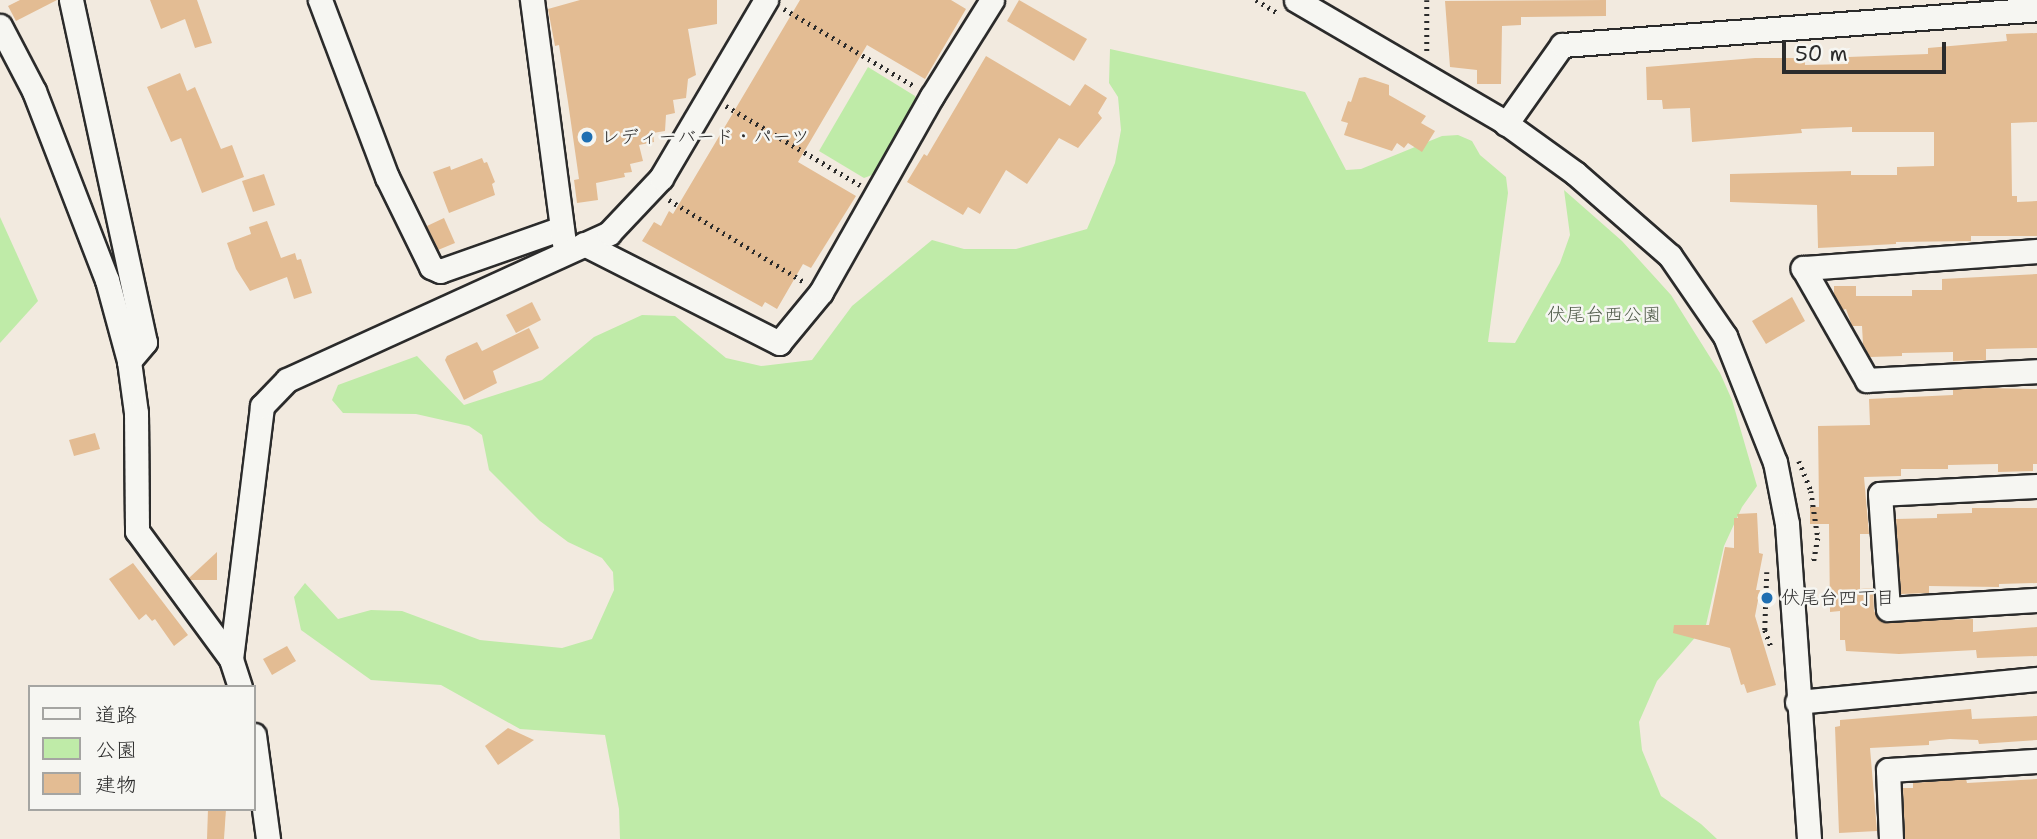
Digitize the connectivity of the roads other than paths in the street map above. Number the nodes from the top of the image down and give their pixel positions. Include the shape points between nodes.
1 (71, 0) edge
2 (320, 0) edge
3 (532, 0) edge
4 (992, 0) edge
5 (767, 5) edge
6 (1292, 9) edge
7 (2037, 9) edge
8 (0, 26) edge
9 (1506, 124) junction
10 (562, 228) junction
11 (575, 248) junction
12 (2037, 251) edge
13 (128, 361) junction
14 (2037, 371) edge
15 (2037, 486) edge
16 (2037, 600) edge
17 (231, 659) junction
18 (2037, 679) edge
19 (239, 685) edge
20 (1797, 702) junction
21 (256, 750) edge
22 (2037, 761) edge
23 (268, 839) edge
24 (1809, 839) edge
25 (1891, 839) edge

1 - 13 street via 145,342
2 - 10 street via 387,177 431,267 440,271
3 - 10 street
4 - 11 street via 821,292 779,343
5 - 11 street via 661,178 609,233
6 - 9 street
7 - 9 street via 1562,45
8 - 13 street via 34,91 107,280
9 - 20 street via 1575,173 1670,256 1726,336 1775,462 1787,524
10 - 11 street
11 - 17 street via 286,380 262,406
12 - 14 street via 1803,268 1867,380
13 - 17 street via 136,413 137,531
15 - 16 street via 1880,494 1888,609
17 - 19 street
18 - 20 street
20 - 24 street
21 - 23 street
22 - 25 street via 1888,770

